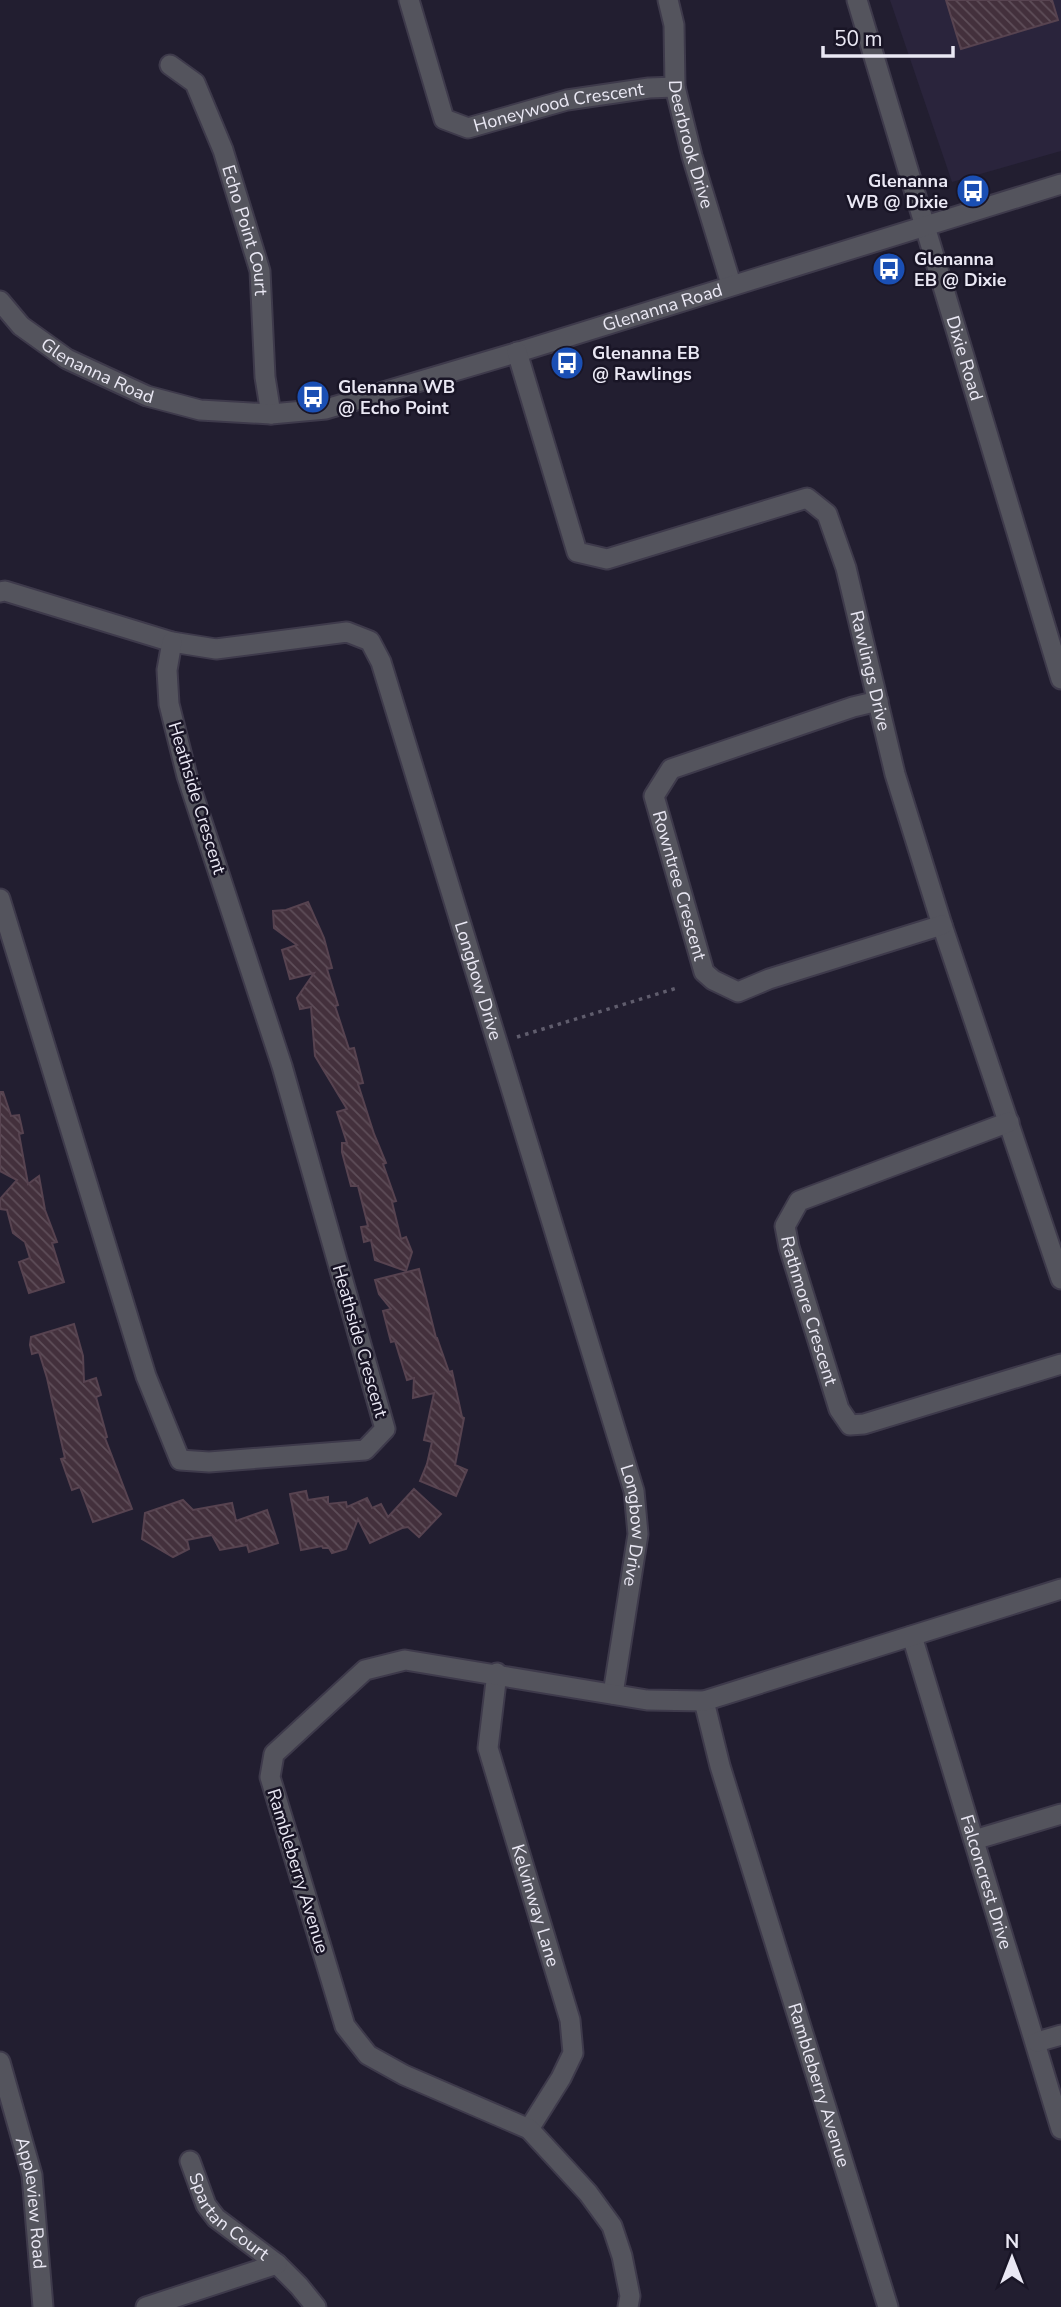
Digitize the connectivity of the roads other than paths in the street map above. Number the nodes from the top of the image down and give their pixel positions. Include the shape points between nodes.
1 (409, 0) edge
2 (668, 0) edge
3 (857, 0) edge
4 (170, 65) dead end
5 (675, 87) junction
6 (1061, 184) edge
7 (923, 226) junction
8 (731, 284) junction
9 (0, 301) edge
10 (517, 352) junction
11 (271, 414) junction
12 (0, 592) edge
13 (172, 642) junction
14 (1061, 679) edge
15 (878, 701) junction
16 (0, 899) edge
17 (942, 925) junction
18 (1009, 1122) junction
19 (1061, 1279) edge
20 (1061, 1364) edge
21 (1061, 1589) edge
22 (912, 1636) junction
23 (497, 1673) junction
24 (613, 1693) junction
25 (704, 1701) junction
26 (1061, 1814) edge
27 (974, 1840) junction
28 (1061, 2035) edge
29 (1037, 2042) junction
30 (0, 2062) edge
31 (529, 2129) junction
32 (1061, 2129) edge
33 (190, 2161) dead end
34 (277, 2264) junction
35 (43, 2307) edge
36 (146, 2307) edge
37 (316, 2307) edge
38 (628, 2307) edge
39 (888, 2307) edge

1 - 5 street, Honeywood Crescent via 444,119 468,128 567,100
2 - 5 street, Deerbrook Drive via 674,25
3 - 7 street, Dixie Road
4 - 11 street, Echo Point Court via 195,83 223,150 260,271
5 - 8 street, Deerbrook Drive
6 - 7 street, Glenanna Road
7 - 8 street, Glenanna Road
7 - 14 street, Dixie Road
8 - 10 street, Glenanna Road
9 - 11 street, Glenanna Road via 21,326 67,359 147,396 200,410
10 - 11 street, Glenanna Road via 326,409
10 - 15 street, Rawlings Drive via 577,552 607,559 807,498 827,514 846,568
12 - 13 street, Longbow Drive
13 - 16 street, Heathside Crescent via 167,670 169,704 187,776 282,1066 385,1429 365,1450 209,1462 180,1460 146,1376
13 - 24 street, Longbow Drive via 216,649 347,632 370,641 382,662 634,1491 638,1534
15 - 17 street, Rawlings Drive via 895,774
15 - 17 street, Rowntree Crescent via 671,769 654,796 704,972 738,992
17 - 18 street, Rawlings Drive
18 - 19 street, Rawlings Drive
18 - 20 street, Rathmore Crescent via 799,1201 785,1226 789,1247 839,1409 850,1425
21 - 22 street, Rambleberry Avenue
22 - 25 street, Rambleberry Avenue
22 - 27 street, Falconcrest Drive
23 - 24 street, Rambleberry Avenue
23 - 31 street, Kelvinway Lane via 488,1748 570,2020 573,2053
23 - 31 street, Rambleberry Avenue via 405,1660 365,1670 274,1754 270,1777 345,2026 368,2055
24 - 25 street, Rambleberry Avenue via 647,1700
25 - 39 street, Rambleberry Avenue via 720,1766
26 - 27 street
27 - 29 street, Falconcrest Drive
28 - 29 street
29 - 32 street, Falconcrest Drive
30 - 35 street, Appleview Road via 32,2175
31 - 38 street, Rambleberry Avenue via 612,2226 630,2296
33 - 34 street, Spartan Court via 206,2205 216,2218
34 - 36 street, Spartan Court
34 - 37 street, Spartan Court

